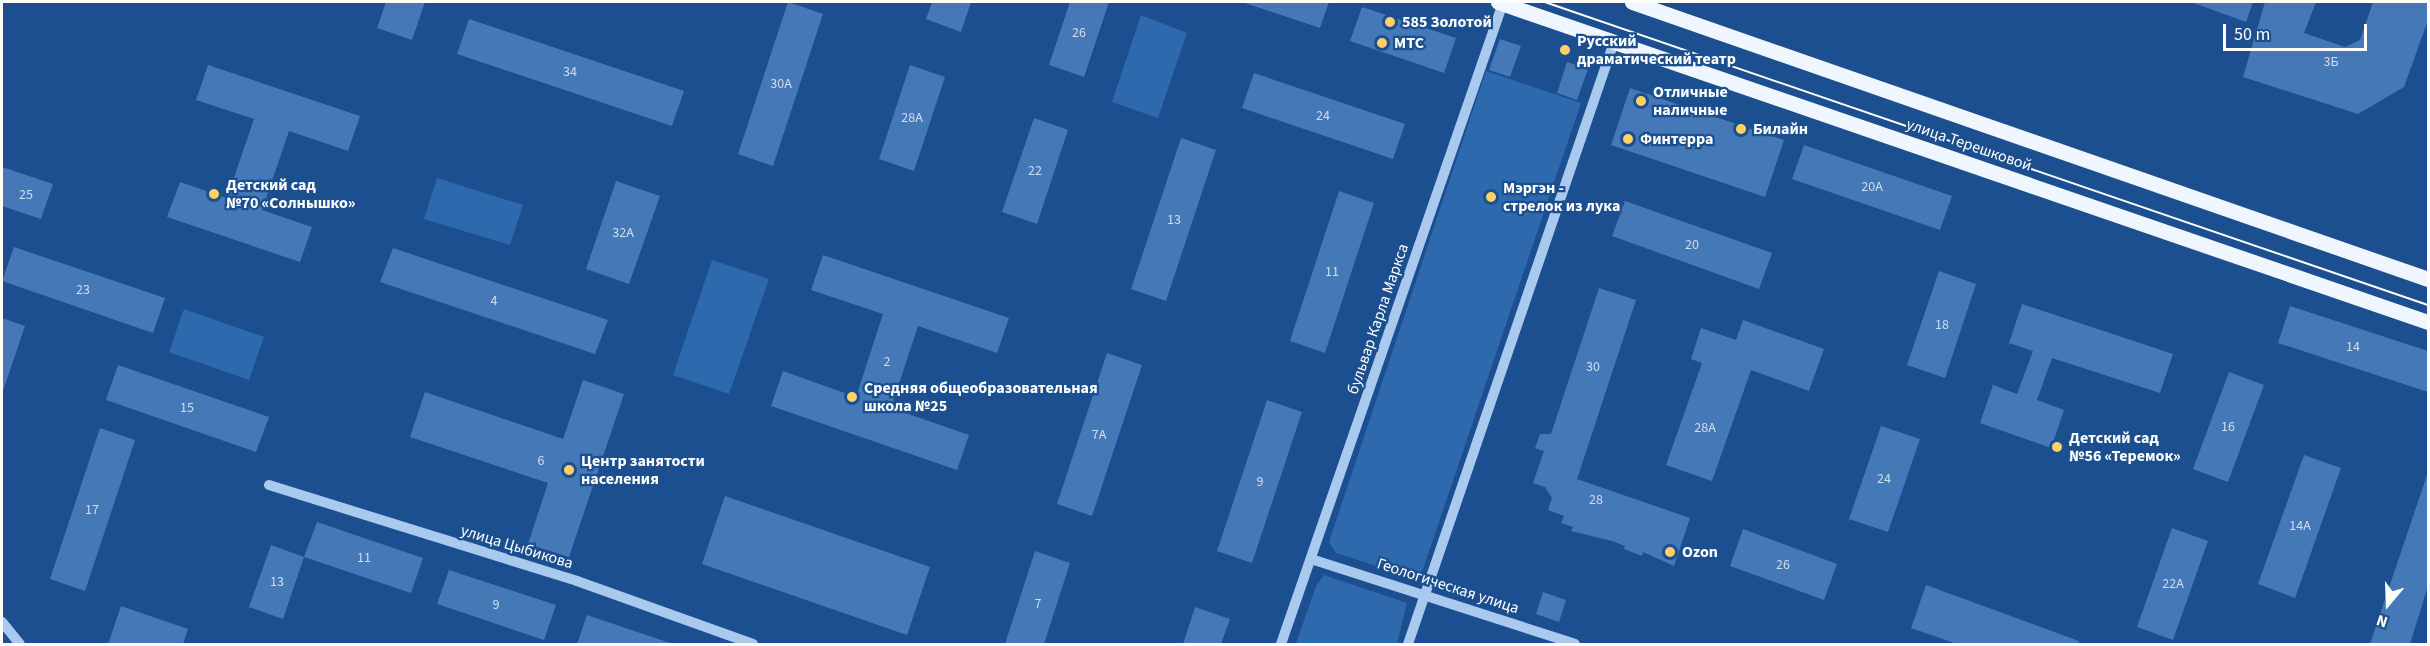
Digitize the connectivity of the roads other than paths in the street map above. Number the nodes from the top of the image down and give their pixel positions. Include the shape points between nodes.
1 (1500, 2) edge
2 (1632, 2) edge
3 (1614, 42) junction
4 (2428, 279) edge
5 (2428, 322) edge
6 (269, 485) dead end
7 (1311, 559) junction
8 (1426, 594) junction
9 (2, 622) edge
10 (1540, 639) edge
11 (20, 645) edge
12 (753, 645) edge
13 (1281, 645) edge
14 (1408, 645) edge
15 (1575, 645) edge

1 - 3 main road, улица Терешковой
1 - 7 street, бульвар Карла Маркса
2 - 4 main road, улица Терешковой
3 - 5 main road, улица Терешковой
3 - 8 street
6 - 12 street, улица Цыбикова via 577,581
7 - 8 street, Геологическая улица
7 - 13 street, бульвар Карла Маркса
8 - 10 street, Геологическая улица
8 - 14 street
9 - 11 street
10 - 15 street, Геологическая улица

